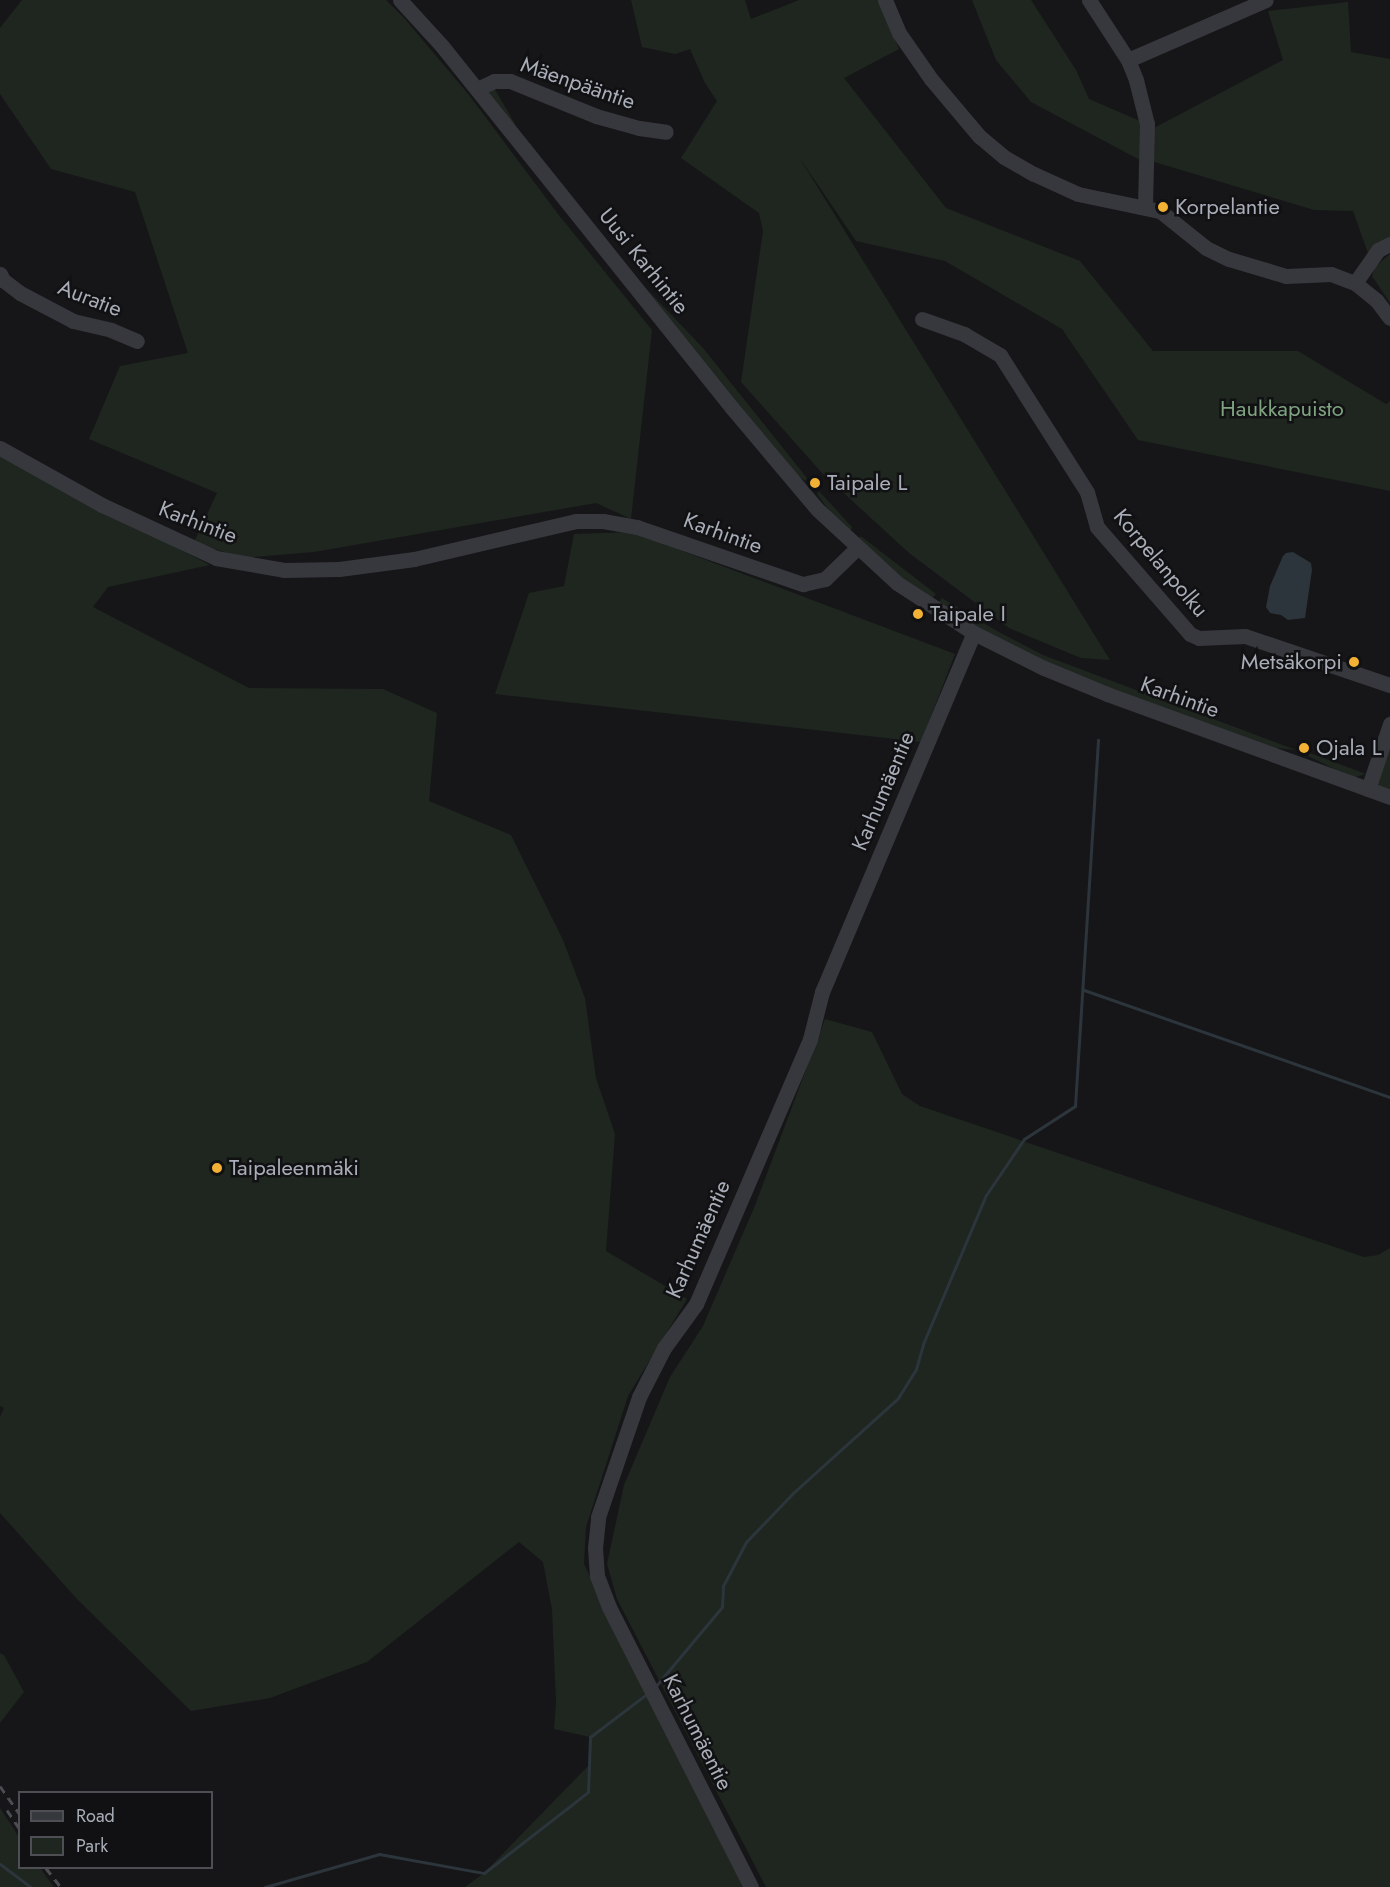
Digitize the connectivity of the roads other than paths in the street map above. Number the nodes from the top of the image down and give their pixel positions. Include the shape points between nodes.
1 (400, 0) edge
2 (885, 0) edge
3 (1089, 0) edge
4 (1266, 0) edge
5 (1128, 60) junction
6 (477, 89) junction
7 (666, 132) dead end
8 (1145, 206) junction
9 (1390, 244) edge
10 (0, 274) edge
11 (1355, 283) junction
12 (1390, 318) edge
13 (922, 319) dead end
14 (137, 341) dead end
15 (0, 448) edge
16 (856, 548) junction
17 (974, 633) junction
18 (1390, 685) edge
19 (1390, 724) edge
20 (1368, 789) junction
21 (1390, 797) edge
22 (751, 1887) edge

1 - 6 street, Uusi Karhintie
2 - 8 street via 899,33 931,79 979,136 1004,157 1078,194
3 - 5 street
4 - 5 street
5 - 8 street via 1148,124
6 - 7 street, Mäenpääntie via 494,81 510,81 596,116
6 - 16 street, Uusi Karhintie via 746,424 818,510
8 - 11 street via 1160,211 1206,248 1229,259 1286,276 1331,274
9 - 11 street via 1378,250
10 - 14 street, Auratie via 20,293 73,321
11 - 12 street
13 - 18 street, Korpelanpolku via 964,334 1000,355 1087,492 1097,526 1190,634 1199,638 1245,636
15 - 16 street, Karhintie via 102,505 216,558 284,570 339,569 414,559 576,521 638,527 803,584 825,579
16 - 17 street, Karhintie via 897,583
17 - 20 street, Karhintie via 1107,694
17 - 22 street, Karhumäentie via 822,992 810,1039 696,1304 664,1348 639,1397 598,1517 597,1576 609,1607
19 - 20 street
20 - 21 street, Karhintie

